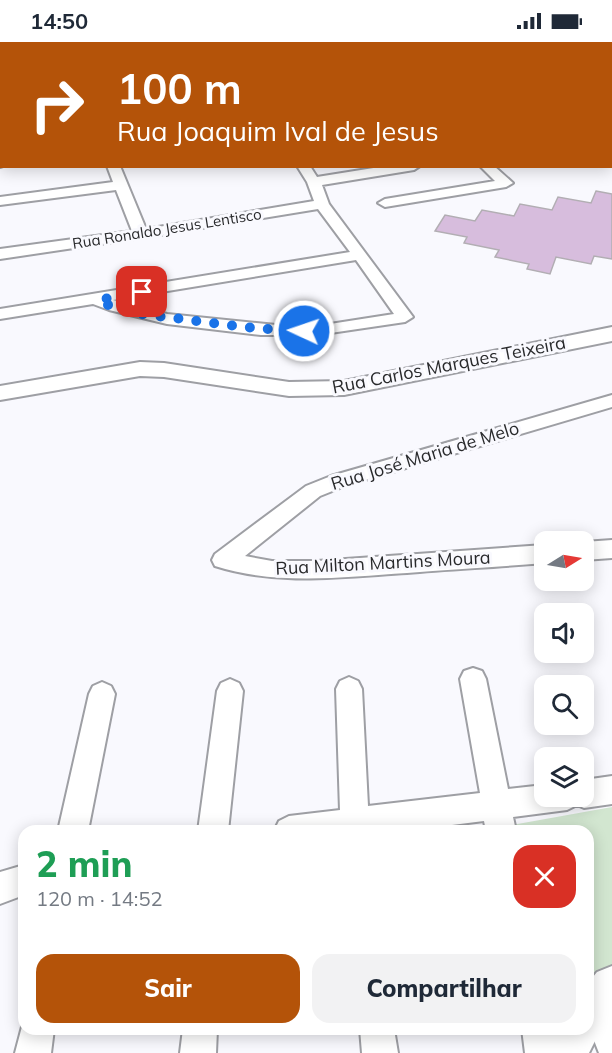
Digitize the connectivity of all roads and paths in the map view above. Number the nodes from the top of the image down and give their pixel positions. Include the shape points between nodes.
1 (114, 168) edge
2 (304, 168) edge
3 (402, 168) edge
4 (492, 171) edge
5 (314, 182) junction
6 (120, 185) junction
7 (0, 201) edge
8 (385, 203) dead end
9 (322, 204) junction
10 (141, 234) junction
11 (7, 253) edge
12 (360, 255) junction
13 (99, 300) junction
14 (0, 314) edge
15 (612, 333) edge
16 (0, 393) edge
17 (612, 401) edge
18 (612, 549) edge
19 (594, 550) edge
20 (534, 555) edge
21 (223, 560) joint
22 (473, 680) dead end
23 (349, 689) dead end
24 (230, 691) dead end
25 (102, 694) dead end
26 (612, 790) edge
27 (594, 793) edge
28 (534, 807) edge
29 (499, 819) edge
30 (74, 825) edge
31 (214, 825) edge
32 (355, 825) edge
33 (391, 825) edge
34 (18, 882) edge
35 (0, 888) edge
36 (594, 1009) edge
37 (36, 1035) edge
38 (200, 1035) edge
39 (378, 1035) edge
40 (540, 1035) edge
41 (575, 1035) edge
42 (612, 1043) edge
43 (33, 1053) edge
44 (198, 1053) edge
45 (380, 1053) edge
46 (543, 1053) edge
47 (562, 1053) edge

1 - 6 street
2 - 5 street
3 - 5 street
4 - 8 street via 506,183
5 - 9 street
6 - 7 street
6 - 10 street
9 - 10 street, Rua Ronaldo Jesus Lentisco
9 - 12 street
10 - 11 street, Rua Ronaldo Jesus Lentisco
12 - 13 street
12 - 13 street via 405,317 321,330 287,331 134,313
13 - 14 street
15 - 16 street, Rua Carlos Marques Teixeira via 344,388 289,388 140,369
17 - 21 street, Rua José Maria de Melo via 313,491
18 - 19 street
20 - 21 street, Rua Milton Martins Moura via 317,570 272,570
22 - 29 street
23 - 32 street
24 - 31 street
25 - 30 street
26 - 27 street
28 - 29 street
29 - 33 street
34 - 35 street
36 - 42 street
37 - 43 street
38 - 44 street
39 - 45 street
40 - 46 street
41 - 47 street

